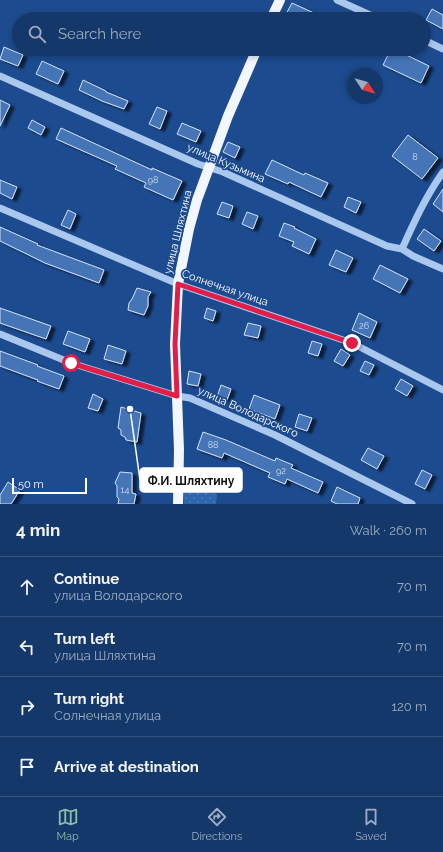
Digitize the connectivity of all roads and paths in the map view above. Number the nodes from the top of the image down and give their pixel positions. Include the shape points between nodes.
1 (280, 0) edge
2 (338, 0) edge
3 (274, 12) edge
4 (364, 12) edge
5 (431, 43) edge
6 (443, 49) edge
7 (254, 56) edge
8 (0, 76) edge
9 (208, 167) junction
10 (443, 172) edge
11 (0, 208) edge
12 (402, 249) junction
13 (443, 269) edge
14 (178, 284) junction
15 (0, 334) edge
16 (443, 390) edge
17 (177, 396) junction
18 (178, 504) edge
19 (412, 504) edge

1 - 3 main road
2 - 4 street
5 - 6 street
7 - 9 main road, улица Шляхтина
8 - 9 street, улица Кузьмина
9 - 12 street, улица Кузьмина via 387,246
9 - 14 main road, улица Шляхтина via 189,229
10 - 12 street
11 - 14 street, Солнечная улица
12 - 13 street, улица Кузьмина
14 - 16 street, Солнечная улица via 352,343
14 - 17 main road, улица Шляхтина via 175,344
15 - 17 street, улица Володарского via 71,363
17 - 18 main road, улица Шляхтина
17 - 19 street, улица Володарского via 190,398 275,435

